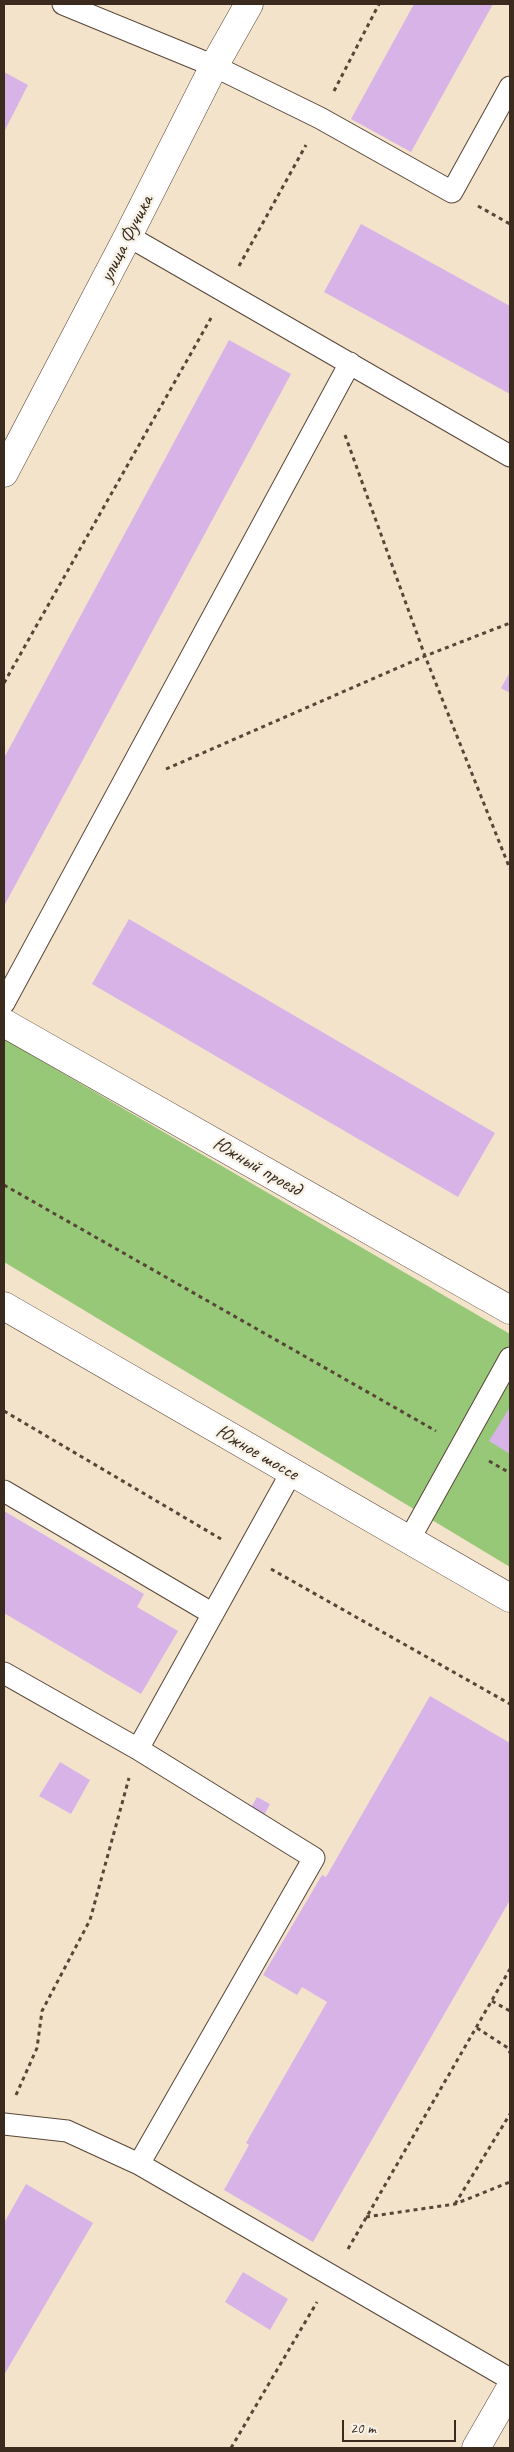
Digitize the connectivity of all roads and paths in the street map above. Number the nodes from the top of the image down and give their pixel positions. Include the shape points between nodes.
1 (63, 4) edge
2 (249, 4) edge
3 (379, 4) edge
4 (214, 66) junction
5 (510, 87) edge
6 (320, 118) junction
7 (128, 236) junction
8 (226, 291) junction
9 (350, 362) junction
10 (331, 396) junction
11 (510, 456) edge
12 (4, 473) edge
13 (510, 622) edge
14 (425, 656) junction
15 (4, 683) edge
16 (120, 789) junction
17 (510, 869) edge
18 (4, 1003) edge
19 (4, 1023) edge
20 (4, 1185) edge
21 (4, 1306) edge
22 (510, 1310) edge
23 (510, 1358) edge
24 (460, 1445) junction
25 (291, 1473) junction
26 (4, 1491) edge
27 (409, 1540) junction
28 (510, 1598) edge
29 (213, 1614) junction
30 (4, 1673) edge
31 (138, 1749) junction
32 (510, 1969) edge
33 (492, 2000) junction
34 (510, 2011) edge
35 (477, 2028) junction
36 (509, 2048) edge
37 (510, 2053) edge
38 (510, 2114) edge
39 (4, 2123) edge
40 (139, 2164) junction
41 (510, 2182) edge
42 (455, 2204) junction
43 (366, 2217) junction
44 (332, 2276) junction
45 (510, 2379) edge
46 (510, 2389) edge
47 (231, 2448) edge
48 (476, 2448) edge

1 - 4 lane
2 - 4 street, улица Фучика
3 - 6 path
4 - 6 lane
4 - 7 street, улица Фучика
5 - 6 lane via 452,192
6 - 8 path
7 - 8 lane
7 - 12 street, улица Фучика
8 - 9 lane
8 - 15 path
9 - 10 lane
9 - 11 lane
10 - 14 path
10 - 16 lane
13 - 14 path
14 - 16 path
14 - 17 path
16 - 18 lane
19 - 22 street, Южный проезд
20 - 24 path
21 - 25 street, Южное шоссе
23 - 24 lane
24 - 27 lane
25 - 27 street, Южное шоссе
25 - 29 lane
26 - 29 lane
27 - 28 street, Южное шоссе
29 - 31 lane
30 - 31 lane
31 - 39 path via 90,1920 42,2011 37,2048
31 - 40 lane via 314,1858
32 - 33 path
33 - 34 path
33 - 35 path
35 - 36 path
35 - 43 path
36 - 37 path
38 - 42 path
39 - 40 lane via 67,2131
40 - 44 lane
41 - 42 path
42 - 43 path
43 - 44 path
44 - 45 lane
44 - 47 path
46 - 48 street

